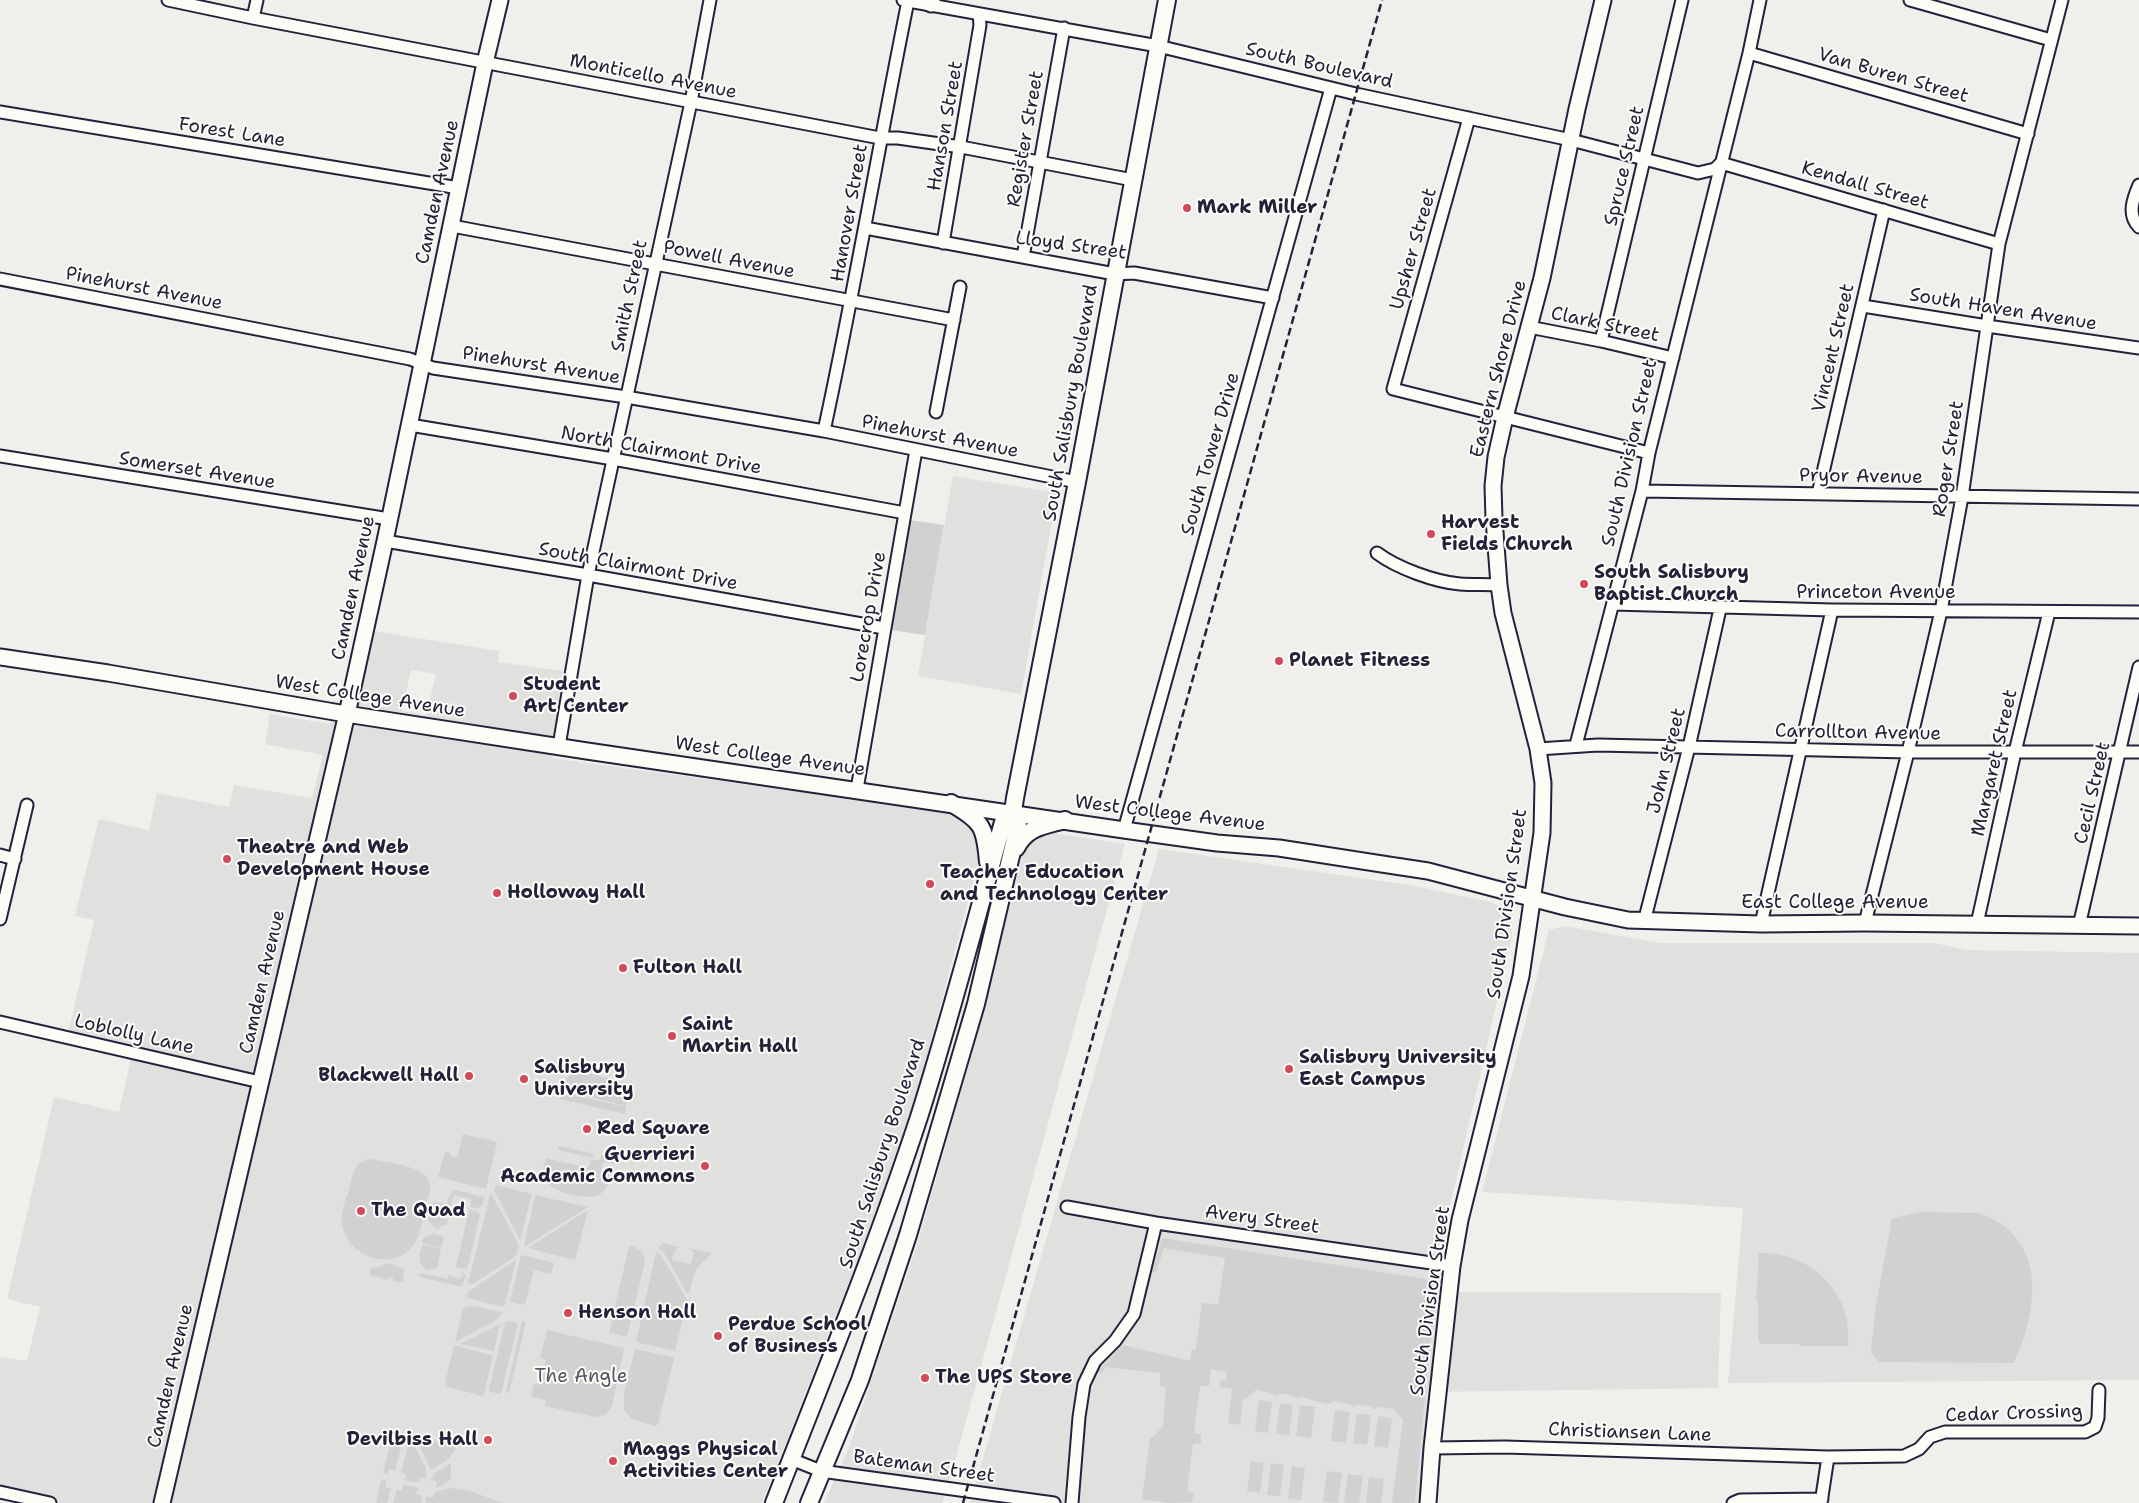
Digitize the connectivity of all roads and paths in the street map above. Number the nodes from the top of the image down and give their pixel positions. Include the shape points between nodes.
1 (168, 0) edge
2 (257, 0) edge
3 (500, 0) edge
4 (710, 0) edge
5 (906, 0) edge
6 (1167, 0) edge
7 (1604, 0) edge
8 (1682, 0) edge
9 (1910, 0) edge
10 (2062, 0) edge
11 (1756, 1) edge
12 (931, 2) edge
13 (979, 14) junction
14 (253, 18) junction
15 (1064, 28) junction
16 (2051, 40) junction
17 (1158, 46) junction
18 (1749, 53) junction
19 (485, 63) junction
20 (1331, 88) junction
21 (690, 102) junction
22 (0, 112) edge
23 (1469, 118) junction
24 (2028, 134) junction
25 (880, 138) junction
26 (1570, 140) junction
27 (961, 147) junction
28 (1645, 160) junction
29 (1721, 162) junction
30 (1039, 163) junction
31 (1133, 180) junction
32 (2139, 185) edge
33 (459, 188) junction
34 (1884, 210) junction
35 (452, 226) junction
36 (2139, 227) edge
37 (865, 228) junction
38 (943, 243) junction
39 (1999, 244) junction
40 (1023, 257) junction
41 (655, 263) junction
42 (1116, 274) junction
43 (0, 279) edge
44 (960, 286) dead end
45 (1273, 298) junction
46 (852, 302) junction
47 (1863, 306) junction
48 (954, 320) junction
49 (1987, 326) junction
50 (1529, 327) junction
51 (1601, 341) junction
52 (2139, 348) edge
53 (1673, 358) junction
54 (422, 364) junction
55 (626, 397) junction
56 (936, 412) dead end
57 (1505, 416) junction
58 (410, 425) junction
59 (824, 432) junction
60 (916, 450) junction
61 (1649, 453) junction
62 (0, 456) edge
63 (612, 459) junction
64 (1077, 482) junction
65 (1642, 491) junction
66 (1818, 494) junction
67 (1962, 497) junction
68 (2139, 499) edge
69 (905, 512) junction
70 (389, 519) junction
71 (385, 541) junction
72 (1377, 553) dead end
73 (588, 575) junction
74 (1499, 585) junction
75 (1613, 604) junction
76 (1720, 609) junction
77 (1832, 610) junction
78 (1941, 611) junction
79 (2049, 612) junction
80 (2139, 612) edge
81 (884, 628) junction
82 (0, 657) edge
83 (2139, 667) edge
84 (346, 714) junction
85 (1576, 745) junction
86 (559, 746) junction
87 (1690, 747) junction
88 (1538, 750) junction
89 (1799, 750) junction
90 (1908, 752) junction
91 (2015, 752) junction
92 (2120, 752) junction
93 (2139, 752) edge
94 (857, 789) junction
95 (951, 803) junction
96 (27, 805) dead end
97 (1013, 812) junction
98 (1064, 820) junction
99 (1124, 830) junction
100 (0, 855) edge
101 (1011, 857) junction
102 (15, 859) junction
103 (989, 873) junction
104 (1533, 898) junction
105 (0, 919) edge
106 (1644, 922) junction
107 (1865, 923) junction
108 (1761, 924) junction
109 (1977, 924) junction
110 (2079, 926) junction
111 (2139, 926) edge
112 (0, 1022) edge
113 (944, 1037) junction
114 (260, 1082) junction
115 (946, 1109) junction
116 (1067, 1207) dead end
117 (1156, 1222) junction
118 (1452, 1266) junction
119 (2099, 1390) dead end
120 (1432, 1448) junction
121 (1828, 1457) junction
122 (791, 1459) junction
123 (821, 1471) junction
124 (0, 1492) edge
125 (1822, 1501) edge
126 (50, 1503) edge
127 (162, 1503) edge
128 (774, 1503) edge
129 (809, 1503) edge
130 (1054, 1503) edge
131 (1072, 1503) edge
132 (1428, 1503) edge
133 (1733, 1503) edge

1 - 14 street, Monticello Avenue
2 - 14 street
3 - 19 street, Camden Avenue
4 - 21 street, Smith Street
5 - 12 street, South Boulevard
5 - 25 street, Hanover Street
6 - 17 main road, South Salisbury Boulevard
7 - 26 street, Eastern Shore Drive
8 - 28 street, Spruce Street
9 - 16 street
10 - 16 street, Roger Street
11 - 18 street, South Division Street
12 - 13 street, South Boulevard
13 - 15 street, South Boulevard
13 - 27 street, Hanson Street
14 - 19 street, Monticello Avenue
15 - 17 street, South Boulevard
15 - 30 street, Register Street
16 - 24 street, Roger Street
17 - 20 street, South Boulevard
17 - 31 main road, South Salisbury Boulevard
18 - 24 street, Van Buren Street
18 - 29 street, South Division Street
19 - 21 street, Monticello Avenue
19 - 33 street, Camden Avenue
20 - 23 street, South Boulevard
20 - 45 street, South Tower Drive
21 - 25 street, Monticello Avenue
21 - 41 street, Smith Street
22 - 33 street, Forest Lane
23 - 26 street, South Boulevard
23 - 57 street, Upsher Street via 1393,389
24 - 39 street, Roger Street
25 - 27 street, Monticello Avenue
25 - 37 street, Hanover Street
26 - 28 street, South Boulevard
26 - 50 street, Eastern Shore Drive
27 - 30 street, Monticello Avenue
27 - 38 street, Hanson Street
28 - 29 street, South Boulevard via 1698,173 1715,169
28 - 51 street, Spruce Street
29 - 34 street, Kendall Street
29 - 53 street, South Division Street
30 - 31 street, Monticello Avenue
30 - 40 street, Register Street
31 - 42 main road, South Salisbury Boulevard
32 - 36 street via 2131,211
33 - 35 street, Camden Avenue
34 - 39 street, Kendall Street
34 - 47 street, Vincent Street
35 - 41 street, Powell Avenue
35 - 54 street, Camden Avenue
37 - 38 street, Lloyd Street
37 - 46 street, Hanover Street
38 - 40 street, Lloyd Street
39 - 49 street, Roger Street
40 - 42 street, Lloyd Street
41 - 46 street, Powell Avenue
41 - 55 street, Smith Street
42 - 45 street, Lloyd Street via 1134,272
42 - 64 main road, South Salisbury Boulevard
43 - 54 street, Pinehurst Avenue via 410,359
44 - 48 street
45 - 99 street, South Tower Drive
46 - 48 street, Powell Avenue
46 - 59 street, Hanover Street
47 - 49 street, South Haven Avenue
47 - 66 street, Vincent Street
48 - 56 street
49 - 52 street, South Haven Avenue
49 - 67 street, Roger Street
50 - 51 street, Clark Street
50 - 57 street, Eastern Shore Drive
51 - 53 street, Clark Street
53 - 61 street, South Division Street
54 - 55 street, Pinehurst Avenue
54 - 58 street, Camden Avenue
55 - 59 street, Pinehurst Avenue
55 - 63 street, Smith Street
57 - 61 street
57 - 74 street, Eastern Shore Drive via 1493,486
58 - 63 street, North Clairmont Drive
58 - 70 street, Camden Avenue
59 - 60 street, Pinehurst Avenue
60 - 64 street, Pinehurst Avenue
60 - 69 street, Lorecrop Drive
61 - 65 street, South Division Street
62 - 70 street, Somerset Avenue
63 - 69 street, North Clairmont Drive
63 - 73 street, Smith Street
64 - 97 main road, South Salisbury Boulevard
65 - 66 street, Pryor Avenue
65 - 75 street, South Division Street
66 - 67 street, Pryor Avenue
67 - 68 street, Pryor Avenue
67 - 78 street, Roger Street
69 - 81 street, Lorecrop Drive
70 - 71 street, Camden Avenue
71 - 73 street, South Clairmont Drive
71 - 84 street, Camden Avenue
72 - 74 street via 1396,566 1420,574 1459,584
73 - 81 street, South Clairmont Drive
73 - 86 street, Smith Street
74 - 88 street, Eastern Shore Drive via 1503,613
75 - 76 street, Princeton Avenue
75 - 85 street, South Division Street
76 - 77 street, Princeton Avenue
76 - 87 street, John Street
77 - 78 street, Princeton Avenue
77 - 89 street
78 - 79 street, Princeton Avenue
78 - 90 street, Roger Street
79 - 80 street, Princeton Avenue
79 - 91 street, Margaret Street
81 - 94 street, Lorecrop Drive
82 - 84 street, West College Avenue
83 - 92 street, Cecil Street
84 - 86 street, West College Avenue
84 - 114 street, Camden Avenue
85 - 87 street, Carrollton Avenue
85 - 88 street
86 - 94 street, West College Avenue
87 - 89 street, Carrollton Avenue
87 - 106 street, John Street
88 - 104 street, South Division Street via 1543,783 1542,827
89 - 90 street, Carrollton Avenue
89 - 108 street
90 - 91 street, Carrollton Avenue
90 - 107 street, Roger Street
91 - 92 street, Carrollton Avenue
91 - 109 street, Margaret Street
92 - 93 street, Carrollton Avenue
92 - 110 street, Cecil Street
94 - 95 street, West College Avenue
95 - 97 street, West College Avenue
95 - 103 main road via 976,819 986,839
96 - 102 street
97 - 98 street, West College Avenue
97 - 101 main road, South Salisbury Boulevard via 1018,826
97 - 103 main road, South Salisbury Boulevard via 1003,822
98 - 99 street, West College Avenue
98 - 101 main road via 1027,833
99 - 104 street, West College Avenue via 1279,848 1419,870
100 - 102 street
101 - 115 main road, South Salisbury Boulevard via 976,1004
102 - 105 street
103 - 113 main road, South Salisbury Boulevard
104 - 106 street, East College Avenue
104 - 118 street, South Division Street via 1521,976 1460,1220
106 - 108 street, East College Avenue
107 - 108 street, East College Avenue
107 - 109 street, East College Avenue
109 - 110 street, East College Avenue
110 - 111 street, East College Avenue
112 - 114 street, Loblolly Lane
113 - 115 main road via 952,1039 954,1047 942,1086
113 - 122 main road, South Salisbury Boulevard via 862,1281
114 - 127 street, Camden Avenue
115 - 123 main road, South Salisbury Boulevard via 860,1380
116 - 117 street, Avery Street
117 - 118 street, Avery Street
117 - 131 street via 1134,1314 1115,1341 1094,1361 1084,1384
118 - 120 street, South Division Street
119 - 121 street, Cedar Crossing via 2098,1418 2094,1427 2085,1432 1945,1432 1930,1437 1919,1449 1904,1456
120 - 121 street, Christiansen Lane via 1505,1446
120 - 132 street, South Division Street
121 - 125 street
122 - 123 street, Bateman Street
122 - 128 main road, South Salisbury Boulevard
123 - 129 main road, South Salisbury Boulevard
123 - 130 street, Bateman Street
124 - 126 street
125 - 133 street via 1740,1500

